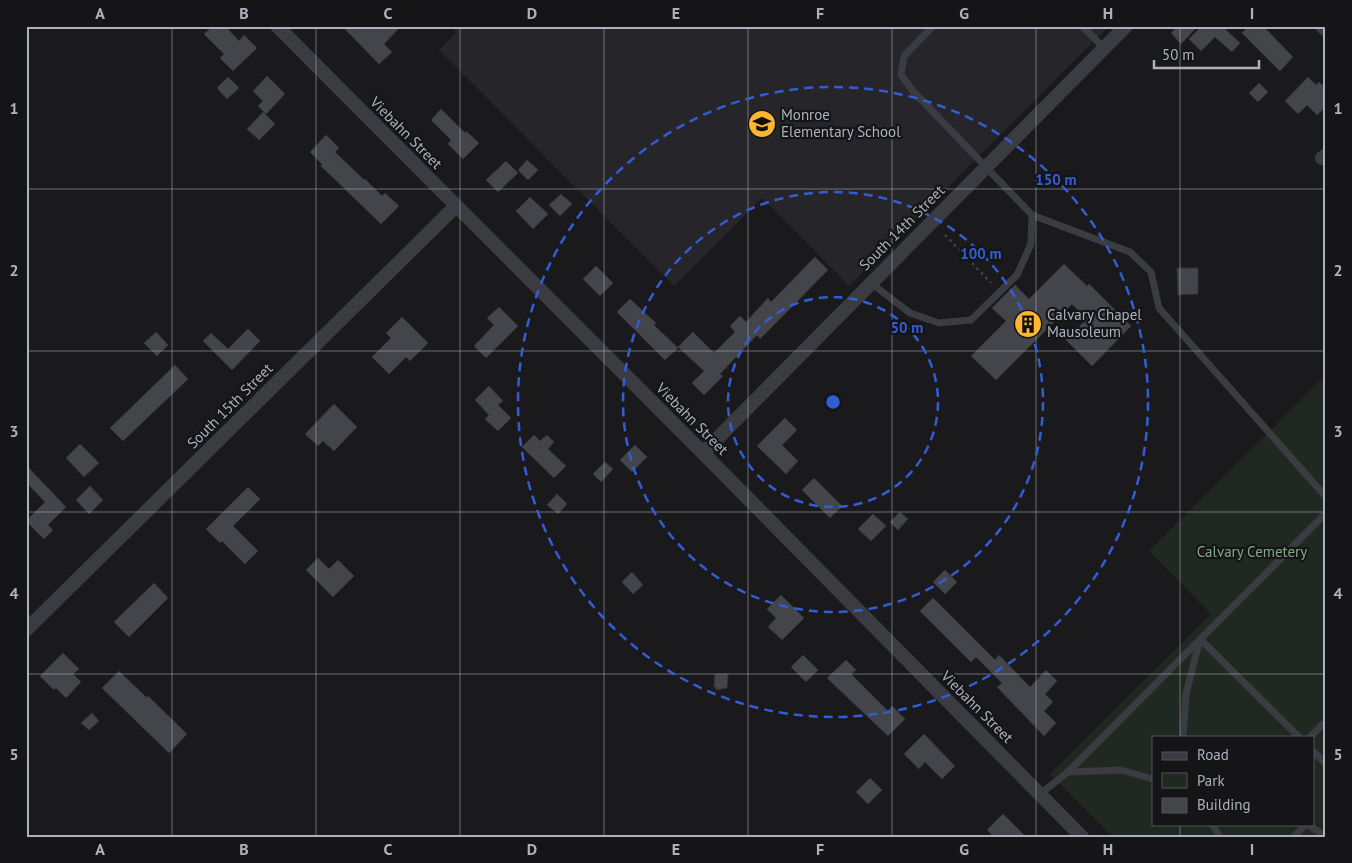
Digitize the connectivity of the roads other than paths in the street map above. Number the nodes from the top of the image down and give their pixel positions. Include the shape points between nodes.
1 (277, 26) edge
2 (933, 26) edge
3 (1082, 26) edge
4 (1126, 26) edge
5 (1322, 26) edge
6 (1326, 30) edge
7 (1104, 48) junction
8 (986, 166) junction
9 (456, 206) junction
10 (1032, 215) junction
11 (871, 283) junction
12 (703, 452) junction
13 (1326, 497) edge
14 (1326, 513) edge
15 (26, 630) edge
16 (1200, 639) junction
17 (1326, 721) edge
18 (1183, 736) edge
19 (1298, 736) edge
20 (1311, 736) edge
21 (1314, 752) edge
22 (1326, 764) edge
23 (1068, 772) junction
24 (1152, 779) edge
25 (1040, 794) junction
26 (1213, 826) edge
27 (1304, 826) edge
28 (1309, 826) edge
29 (1326, 836) edge
30 (1082, 837) edge
31 (1220, 837) edge
32 (1294, 837) edge

1 - 9 street, Viebahn Street
2 - 8 lane via 904,56 901,75
3 - 7 lane
4 - 7 street, South 14th Street
5 - 6 street
7 - 8 street, South 14th Street
8 - 10 lane
8 - 11 street, South 14th Street
9 - 12 street, Viebahn Street
9 - 15 street, South 15th Street
10 - 11 lane via 1031,244 1017,275 971,320 939,323 910,313
10 - 13 lane via 1130,252 1152,272 1159,308
11 - 12 street, South 14th Street
12 - 25 street, Viebahn Street
14 - 16 lane
16 - 18 lane via 1186,694
16 - 19 lane
16 - 23 lane
17 - 20 lane
21 - 22 lane
23 - 24 lane via 1121,770
23 - 25 lane
25 - 30 street, Viebahn Street
26 - 31 lane
27 - 32 lane
28 - 29 lane

